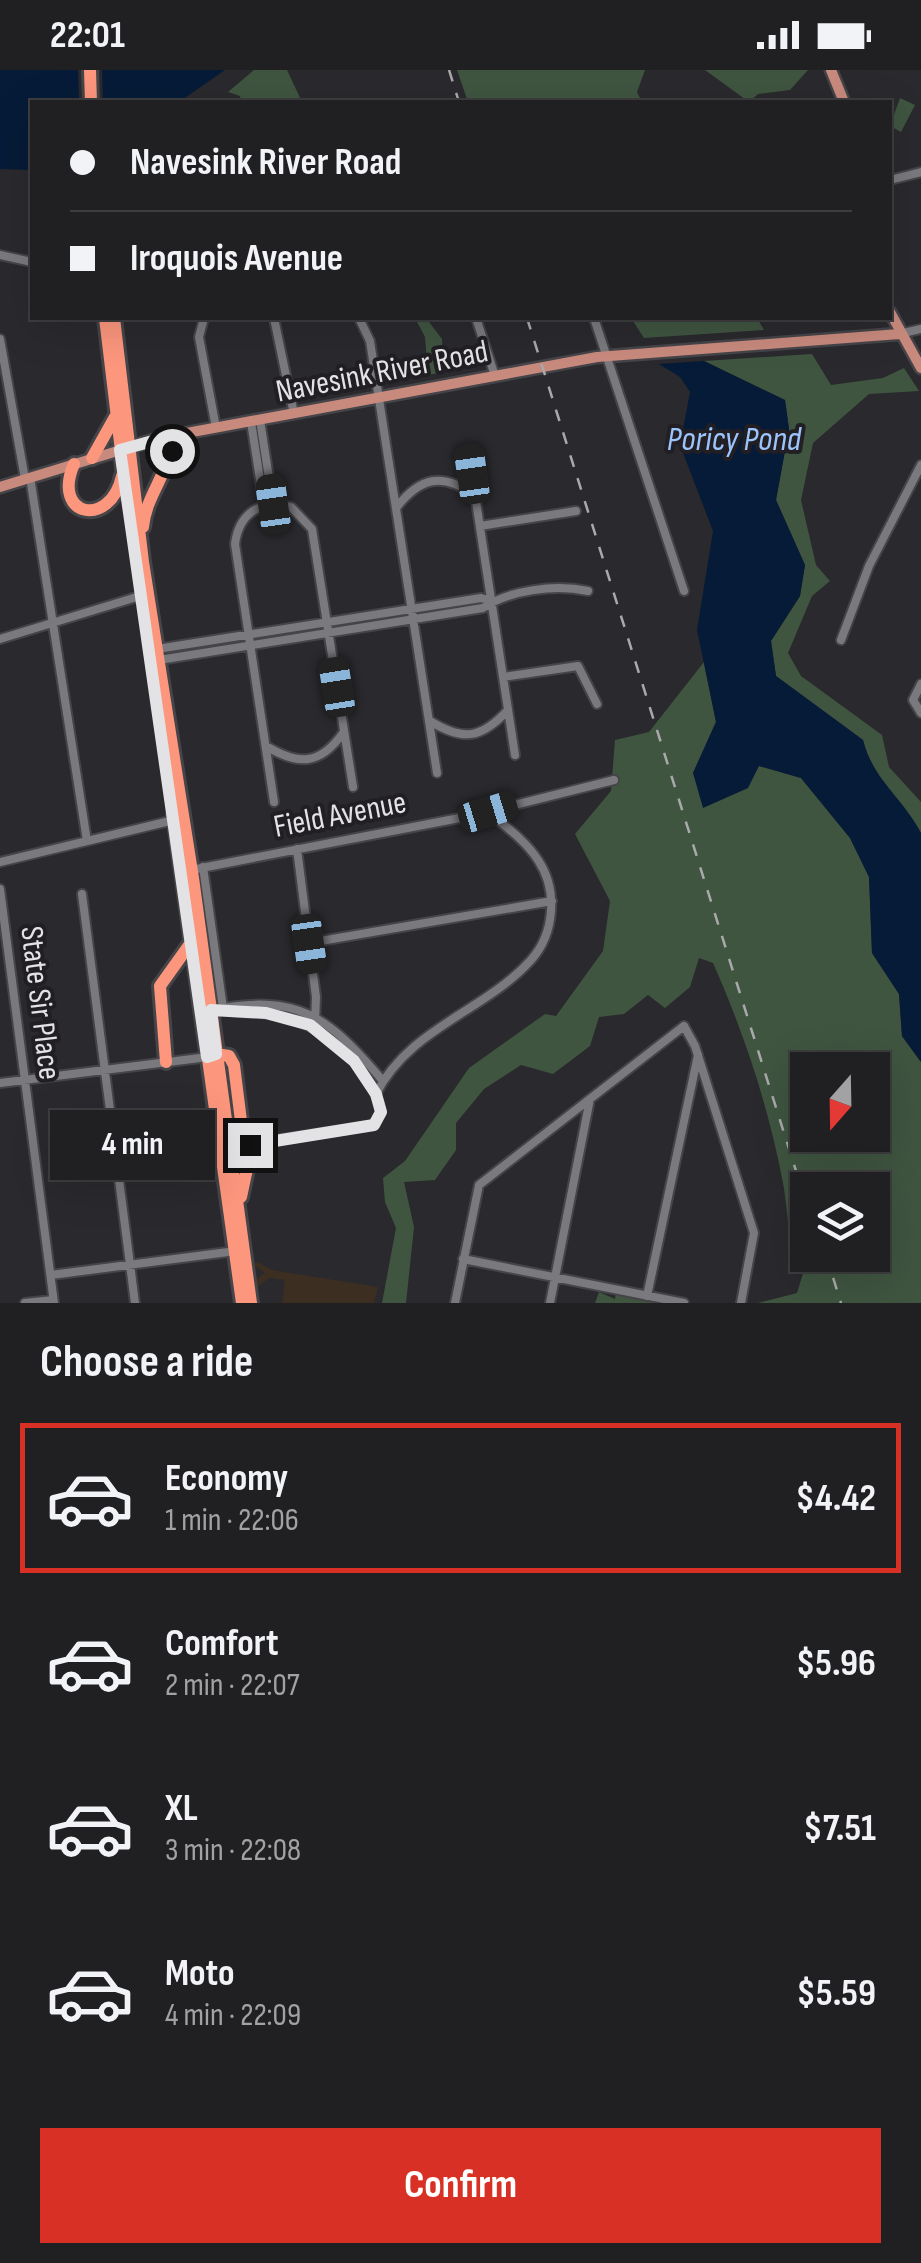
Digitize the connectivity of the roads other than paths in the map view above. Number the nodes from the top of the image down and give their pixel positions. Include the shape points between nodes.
1 (90, 70) edge
2 (831, 70) edge
3 (91, 100) edge
4 (843, 100) edge
5 (921, 172) edge
6 (892, 179) edge
7 (0, 256) edge
8 (30, 262) edge
9 (892, 318) edge
10 (105, 320) edge
11 (114, 320) edge
12 (203, 320) edge
13 (274, 320) edge
14 (359, 320) edge
15 (477, 320) edge
16 (595, 320) edge
17 (921, 329) edge
18 (898, 334) junction
19 (0, 338) edge
20 (605, 356) junction
21 (921, 368) edge
22 (494, 376) junction
23 (379, 398) junction
24 (294, 414) junction
25 (116, 415) junction
26 (256, 421) junction
27 (216, 428) junction
28 (171, 436) junction
29 (125, 448) junction
30 (469, 454) dead end
31 (92, 458) junction
32 (74, 464) junction
33 (921, 464) edge
34 (123, 468) junction
35 (28, 478) junction
36 (0, 486) edge
37 (475, 495) junction
38 (268, 504) junction
39 (396, 508) junction
40 (576, 511) dead end
41 (480, 526) junction
42 (141, 545) junction
43 (588, 591) dead end
44 (684, 591) dead end
45 (140, 596) junction
46 (492, 600) junction
47 (412, 614) junction
48 (53, 622) junction
49 (328, 627) junction
50 (0, 639) edge
51 (249, 639) junction
52 (841, 640) dead end
53 (158, 654) junction
54 (503, 677) junction
55 (921, 684) edge
56 (597, 704) dead end
57 (508, 710) junction
58 (921, 714) edge
59 (430, 721) junction
60 (343, 733) junction
61 (266, 746) junction
62 (515, 754) dead end
63 (437, 772) dead end
64 (614, 780) dead end
65 (353, 787) dead end
66 (274, 802) dead end
67 (488, 812) junction
68 (174, 820) junction
69 (87, 841) junction
70 (297, 849) junction
71 (0, 862) edge
72 (197, 869) junction
73 (0, 888) edge
74 (82, 894) dead end
75 (552, 901) junction
76 (190, 944) junction
77 (309, 944) junction
78 (217, 1009) junction
79 (315, 1023) junction
80 (698, 1055) junction
81 (212, 1056) junction
82 (166, 1062) junction
83 (105, 1070) junction
84 (25, 1080) junction
85 (383, 1081) junction
86 (0, 1083) edge
87 (376, 1094) junction
88 (590, 1099) junction
89 (244, 1145) junction
90 (240, 1200) junction
91 (236, 1251) junction
92 (464, 1260) junction
93 (130, 1265) junction
94 (51, 1275) junction
95 (555, 1278) junction
96 (647, 1296) junction
97 (54, 1301) edge
98 (25, 1303) edge
99 (135, 1303) edge
100 (242, 1303) edge
101 (251, 1303) edge
102 (455, 1303) edge
103 (550, 1303) edge
104 (684, 1303) edge
105 (740, 1303) edge

1 - 3 highway
2 - 4 main road
5 - 6 street
7 - 8 street
9 - 18 main road
10 - 25 highway
11 - 29 highway
12 - 27 street via 199,337
13 - 24 street
14 - 23 street via 370,341
15 - 22 street
16 - 20 street
17 - 18 street
18 - 20 main road, Navesink River Road
18 - 21 main road
19 - 35 street
20 - 22 main road, Navesink River Road
20 - 44 street
22 - 23 main road, Navesink River Road
23 - 24 main road, Navesink River Road
23 - 39 street
24 - 26 main road, Navesink River Road
25 - 29 highway
25 - 31 highway
26 - 27 main road, Navesink River Road
26 - 38 street
27 - 28 main road, Navesink River Road
28 - 29 main road, Navesink River Road
28 - 42 highway via 170,464 146,509
29 - 31 main road, Navesink River Road
29 - 34 highway
29 - 42 highway
30 - 37 street
31 - 32 main road, Navesink River Road
32 - 34 highway via 69,498 92,511 113,499
32 - 35 main road, Navesink River Road
33 - 52 street via 869,566
34 - 45 highway
35 - 36 main road, Navesink River Road
35 - 48 street
37 - 39 street via 450,480 430,479
37 - 41 street
38 - 49 street via 302,515 315,544
38 - 51 street via 240,524 236,558
39 - 47 street
40 - 41 street
41 - 46 street
42 - 53 highway
43 - 46 street via 568,587
45 - 48 street
45 - 68 highway
46 - 47 street
46 - 54 street
47 - 49 street
47 - 59 street
48 - 50 street
48 - 69 street
49 - 51 street
49 - 60 street
51 - 53 street
51 - 61 street
53 - 72 highway
54 - 56 street via 578,666
54 - 57 street
55 - 58 street via 913,700
57 - 59 street via 471,736 456,736
57 - 62 street
59 - 63 street
60 - 61 street via 327,753 309,761
60 - 65 street
61 - 66 street
64 - 67 street, Field Avenue
67 - 70 street, Field Avenue
67 - 75 street via 537,859
68 - 69 street
68 - 76 highway
69 - 71 street
70 - 72 street, Field Avenue
70 - 77 street
72 - 78 highway
73 - 84 street, State Sir Place
74 - 83 street
75 - 77 street
75 - 85 street via 546,934 529,962 418,1042
76 - 81 highway
76 - 82 highway via 160,986
77 - 79 street
78 - 79 street via 264,1003
78 - 81 highway
79 - 85 street via 354,1046
79 - 87 street
80 - 88 street via 686,1026
80 - 96 street
80 - 105 street via 753,1229
81 - 82 street
81 - 89 highway via 234,1060
81 - 90 highway
81 - 91 highway
82 - 83 street
83 - 84 street
83 - 93 street
84 - 86 street
84 - 94 street, State Sir Place
85 - 87 street
87 - 89 street via 381,1117 374,1125
88 - 92 street via 480,1185
88 - 95 street
89 - 90 highway
90 - 101 highway
91 - 93 street
91 - 100 highway
92 - 95 street
92 - 102 street
93 - 94 street
93 - 99 street
94 - 97 street, State Sir Place
95 - 96 street
95 - 103 street
96 - 104 street
97 - 98 street

